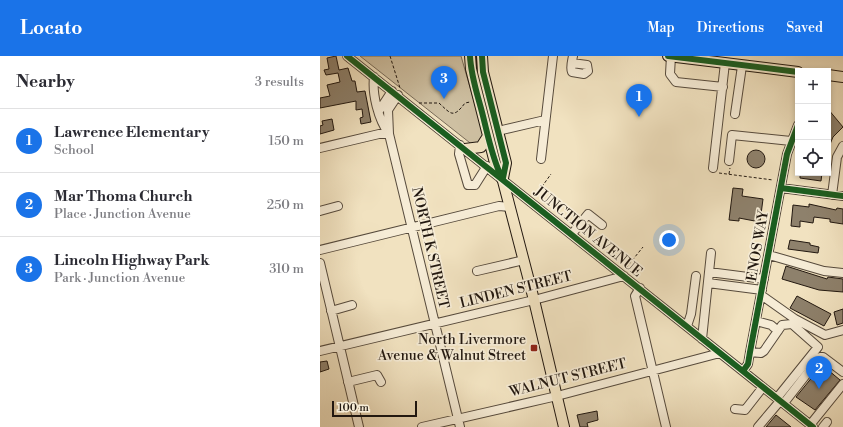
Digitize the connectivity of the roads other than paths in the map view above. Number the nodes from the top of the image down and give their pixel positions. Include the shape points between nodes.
1 (348, 56) edge
2 (470, 56) edge
3 (482, 56) edge
4 (553, 56) edge
5 (668, 56) edge
6 (671, 56) edge
7 (708, 59) edge
8 (726, 63) junction
9 (742, 66) junction
10 (795, 72) edge
11 (831, 75) edge
12 (374, 77) junction
13 (843, 77) edge
14 (723, 87) junction
15 (397, 91) junction
16 (379, 111) junction
17 (735, 114) dead end
18 (545, 120) junction
19 (498, 131) junction
20 (795, 132) edge
21 (389, 134) junction
22 (488, 136) junction
23 (791, 141) junction
24 (843, 146) edge
25 (462, 147) junction
26 (320, 148) edge
27 (541, 159) dead end
28 (728, 161) dead end
29 (487, 166) junction
30 (716, 170) road end
31 (503, 178) junction
32 (781, 188) junction
33 (832, 195) junction
34 (843, 196) edge
35 (338, 206) dead end
36 (510, 207) junction
37 (320, 211) edge
38 (602, 225) dead end
39 (411, 227) junction
40 (572, 234) junction
41 (320, 250) edge
42 (711, 253) dead end
43 (768, 254) junction
44 (524, 260) junction
45 (320, 263) edge
46 (477, 271) dead end
47 (625, 272) junction
48 (709, 272) junction
49 (843, 273) edge
50 (696, 276) dead end
51 (764, 280) junction
52 (708, 282) junction
53 (640, 288) junction
54 (762, 292) junction
55 (534, 300) junction
56 (352, 305) dead end
57 (331, 311) junction
58 (756, 321) junction
59 (434, 322) junction
60 (687, 326) junction
61 (780, 328) junction
62 (843, 330) edge
63 (702, 339) junction
64 (340, 346) junction
65 (320, 351) edge
66 (720, 352) junction
67 (750, 352) junction
68 (654, 371) junction
69 (744, 371) junction
70 (843, 372) edge
71 (348, 382) junction
72 (381, 382) dead end
73 (843, 384) edge
74 (763, 387) junction
75 (557, 396) junction
76 (781, 401) junction
77 (735, 409) dead end
78 (458, 418) junction
79 (809, 425) edge
80 (359, 427) edge
81 (422, 427) edge
82 (460, 427) edge
83 (564, 427) edge
84 (666, 427) edge
85 (758, 427) edge

1 - 12 street, JUNCTION AVENUE
2 - 22 main road via 471,70
3 - 19 main road via 483,72
4 - 18 street
5 - 6 main road
6 - 7 main road
6 - 14 street via 670,74 676,82
7 - 8 main road
8 - 9 main road
8 - 14 street
9 - 10 main road
9 - 17 street
11 - 13 main road
12 - 15 street, JUNCTION AVENUE
12 - 16 street, NORTH K STREET via 373,86
14 - 30 street
15 - 16 street
15 - 21 street via 388,110
15 - 25 street, JUNCTION AVENUE
16 - 21 street, NORTH K STREET via 383,127
18 - 19 street
18 - 27 street
19 - 31 main road via 506,163
20 - 23 street, ENOS WAY
21 - 26 street
21 - 39 street, NORTH K STREET
22 - 25 main road via 481,147
22 - 31 main road via 495,163
23 - 28 street via 732,135
23 - 32 street, ENOS WAY
24 - 33 street via 837,157
25 - 29 street, JUNCTION AVENUE
25 - 29 street via 459,154 468,185 475,185
29 - 31 street, JUNCTION AVENUE
31 - 36 main road
31 - 40 street, JUNCTION AVENUE
32 - 33 street
32 - 43 street, ENOS WAY
33 - 34 street
35 - 37 street
36 - 39 street via 498,207
36 - 44 main road
38 - 40 street via 588,214
39 - 41 street
39 - 59 street, NORTH K STREET
40 - 47 street, JUNCTION AVENUE
42 - 48 street
43 - 49 street via 824,271
43 - 51 street, ENOS WAY
44 - 46 street
44 - 55 main road
45 - 57 street
47 - 53 street, JUNCTION AVENUE
47 - 55 street, LINDEN STREET
48 - 51 street
48 - 52 street
50 - 60 street
51 - 54 street, ENOS WAY
52 - 54 street
52 - 63 street
53 - 60 street, JUNCTION AVENUE
53 - 68 street via 635,296
54 - 58 street, ENOS WAY
54 - 62 street via 795,319 825,335
55 - 59 street, LINDEN STREET
55 - 75 main road
56 - 57 street
57 - 64 street
58 - 61 street
58 - 67 street, ENOS WAY
59 - 64 street, LINDEN STREET
59 - 78 street, NORTH K STREET
60 - 63 street, JUNCTION AVENUE
61 - 67 street via 764,351
61 - 76 street via 792,324 818,347
63 - 66 street, JUNCTION AVENUE
64 - 65 street, LINDEN STREET
64 - 71 street
66 - 68 street, WALNUT STREET
66 - 69 street, JUNCTION AVENUE
67 - 69 street, ENOS WAY
68 - 75 street, WALNUT STREET
68 - 84 street
69 - 74 street, JUNCTION AVENUE
70 - 76 street via 820,357
71 - 72 street via 377,375
71 - 80 street
73 - 79 street
74 - 76 street, JUNCTION AVENUE
74 - 77 street via 745,410
75 - 78 street, WALNUT STREET
75 - 83 main road
76 - 79 street, JUNCTION AVENUE
76 - 85 street
78 - 81 street, WALNUT STREET
78 - 82 street, NORTH K STREET

